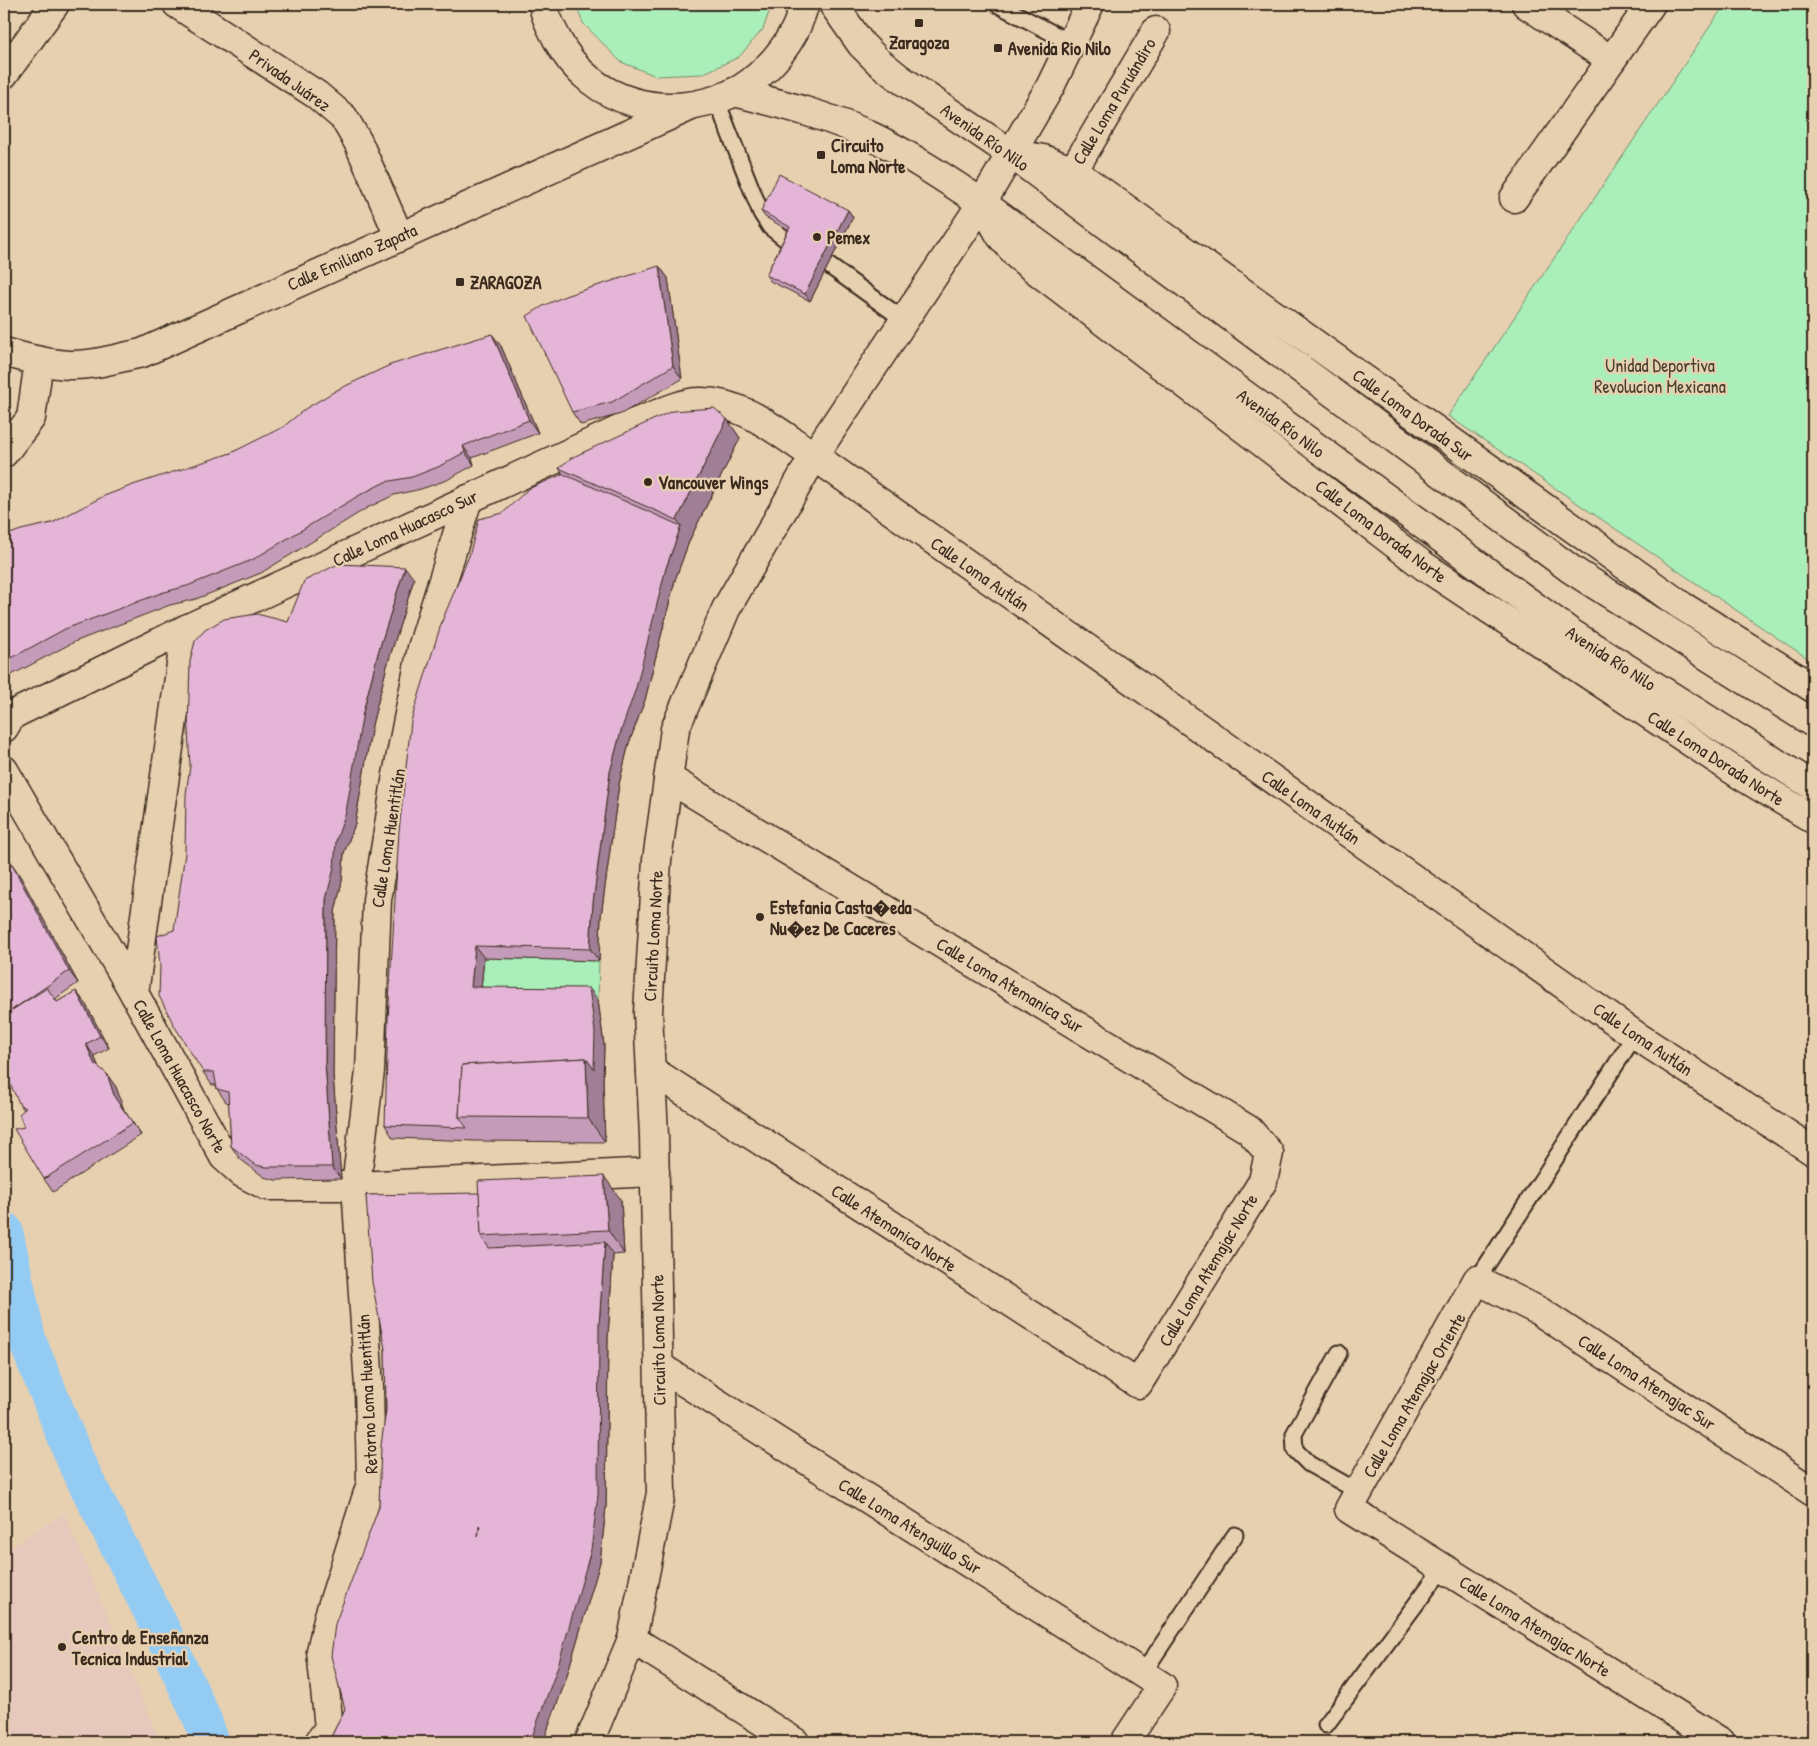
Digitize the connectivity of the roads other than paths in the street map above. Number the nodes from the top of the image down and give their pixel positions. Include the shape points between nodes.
1 (55, 4) edge
2 (177, 4) edge
3 (543, 4) edge
4 (805, 4) edge
5 (833, 4) edge
6 (997, 4) edge
7 (1090, 4) edge
8 (1526, 4) edge
9 (1651, 4) edge
10 (1561, 13) edge
11 (1156, 31) dead end
12 (1071, 43) junction
13 (1611, 60) junction
14 (4, 74) edge
15 (714, 99) junction
16 (1010, 154) junction
17 (1072, 171) junction
18 (1514, 198) dead end
19 (982, 203) junction
20 (399, 236) junction
21 (789, 242) edge
22 (828, 265) dead end
23 (904, 320) junction
24 (4, 352) edge
25 (39, 361) junction
26 (4, 453) edge
27 (814, 456) junction
28 (468, 499) junction
29 (186, 629) junction
30 (1813, 688) edge
31 (1813, 723) edge
32 (4, 728) edge
33 (4, 770) edge
34 (668, 778) junction
35 (1813, 786) edge
36 (1813, 819) edge
37 (134, 993) junction
38 (1635, 1035) junction
39 (651, 1070) junction
40 (1813, 1151) edge
41 (1269, 1153) joint
42 (655, 1172) junction
43 (356, 1186) junction
44 (1478, 1280) junction
45 (1339, 1353) dead end
46 (659, 1366) junction
47 (1138, 1384) joint
48 (1813, 1492) edge
49 (1354, 1501) junction
50 (1235, 1535) dead end
51 (1442, 1569) junction
52 (632, 1639) junction
53 (1152, 1679) junction
54 (1326, 1725) dead end
55 (319, 1742) edge
56 (589, 1742) edge
57 (795, 1742) edge
58 (1125, 1742) edge
59 (1722, 1742) edge

1 - 14 street
2 - 20 street, Privada Juárez via 317,95 344,118 358,142
3 - 15 street, Avenida Río Nilo via 545,16 565,54 579,71 614,96 652,107
4 - 15 street, Calle Emiliano Zapata via 792,36 772,61
5 - 16 street, Avenida Río Nilo via 855,37 879,62
6 - 12 lane
7 - 12 street, Circuito Loma Norte
8 - 10 street
9 - 13 street
10 - 13 street
11 - 17 street, Calle Loma Puruándiro
12 - 16 street, Circuito Loma Norte via 1050,87
13 - 18 street
15 - 19 street, Avenida Río Nilo via 782,104 828,118 917,160
15 - 20 street, Calle Emiliano Zapata
15 - 21 lane via 761,213 770,227
16 - 17 street, Calle Loma Dorada Sur via 1043,158
16 - 19 street, Circuito Loma Norte
16 - 31 street, Avenida Río Nilo via 1572,570
17 - 30 street, Calle Loma Dorada Sur via 1682,606
19 - 23 street, Circuito Loma Norte
19 - 35 street, Avenida Río Nilo via 1570,633
19 - 36 street, Calle Loma Dorada Norte via 1000,235 1019,257 1424,566
20 - 25 street, Calle Emiliano Zapata via 142,352 70,365
22 - 23 lane
23 - 27 street, Circuito Loma Norte
24 - 25 street, Calle Emiliano Zapata
25 - 26 street via 31,418
27 - 28 street, Calle Loma Huacasco Sur via 753,416 725,403 696,402 632,424
27 - 34 street, Circuito Loma Norte via 726,609 676,729
27 - 38 street, Calle Loma Autlán
28 - 29 street, Calle Loma Huacasco Sur
28 - 43 street, Calle Loma Huentitlán via 422,648 397,775 377,900 370,1071
29 - 32 street, Calle Loma Huacasco Sur via 12,715
29 - 37 street
33 - 37 street, Calle Loma Huacasco Norte
34 - 39 street, Circuito Loma Norte via 656,870 648,1012
34 - 41 street, Calle Loma Atemanica Sur via 1249,1130
37 - 43 street, Calle Loma Huacasco Norte via 224,1157 242,1173 267,1186
38 - 40 street, Calle Loma Autlán
38 - 44 lane
39 - 42 street, Circuito Loma Norte
39 - 47 street, Calle Atemanica Norte
41 - 47 street, Calle Loma Atemajac Norte via 1263,1181
42 - 43 street, Calle Loma Huacasco Norte
42 - 46 street, Circuito Loma Norte
43 - 55 street, Retorno Loma Huentitlán via 369,1387 371,1483 321,1651 329,1728
44 - 48 street, Calle Loma Atemajac Sur via 1539,1311
44 - 49 street, Calle Loma Atemajac Oriente
45 - 49 lane via 1294,1434 1295,1450
46 - 52 street, Circuito Loma Norte via 661,1493
46 - 53 street, Calle Loma Atenguillo Sur
49 - 51 street, Calle Loma Atemajac Norte
50 - 53 lane
51 - 54 lane
51 - 59 street, Calle Loma Atemajac Norte
52 - 56 street, Circuito Loma Norte
52 - 57 street
53 - 58 street

